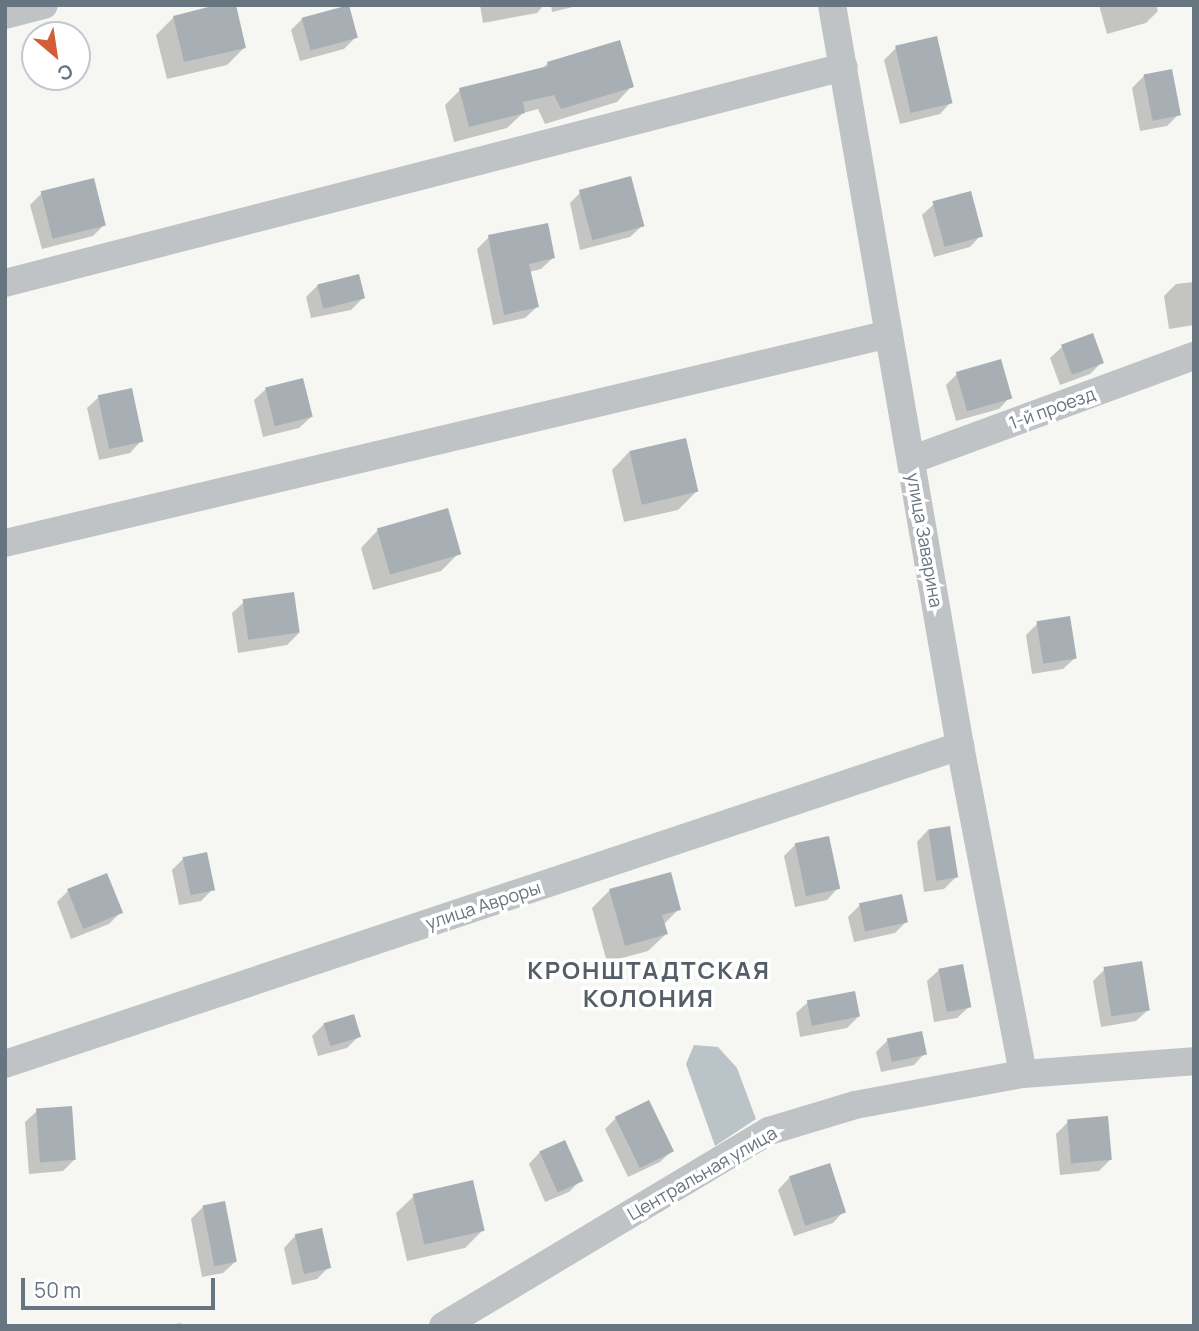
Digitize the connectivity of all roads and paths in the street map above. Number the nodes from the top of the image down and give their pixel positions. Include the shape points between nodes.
1 (44, 5) edge
2 (832, 5) edge
3 (5, 15) edge
4 (844, 67) junction
5 (5, 283) edge
6 (889, 334) junction
7 (1194, 356) edge
8 (911, 460) junction
9 (5, 543) edge
10 (960, 746) junction
11 (1194, 1060) edge
12 (5, 1064) edge
13 (1023, 1074) junction
14 (443, 1326) edge

1 - 3 street
2 - 4 street, улица Заварина
4 - 5 street
4 - 6 street, улица Заварина
6 - 8 street, улица Заварина
6 - 9 street
7 - 8 street, 1-й проезд
8 - 10 street, улица Заварина
10 - 12 street, улица Авроры
10 - 13 street, улица Заварина
11 - 13 street, Центральная улица
13 - 14 street, Центральная улица via 855,1105 769,1131

